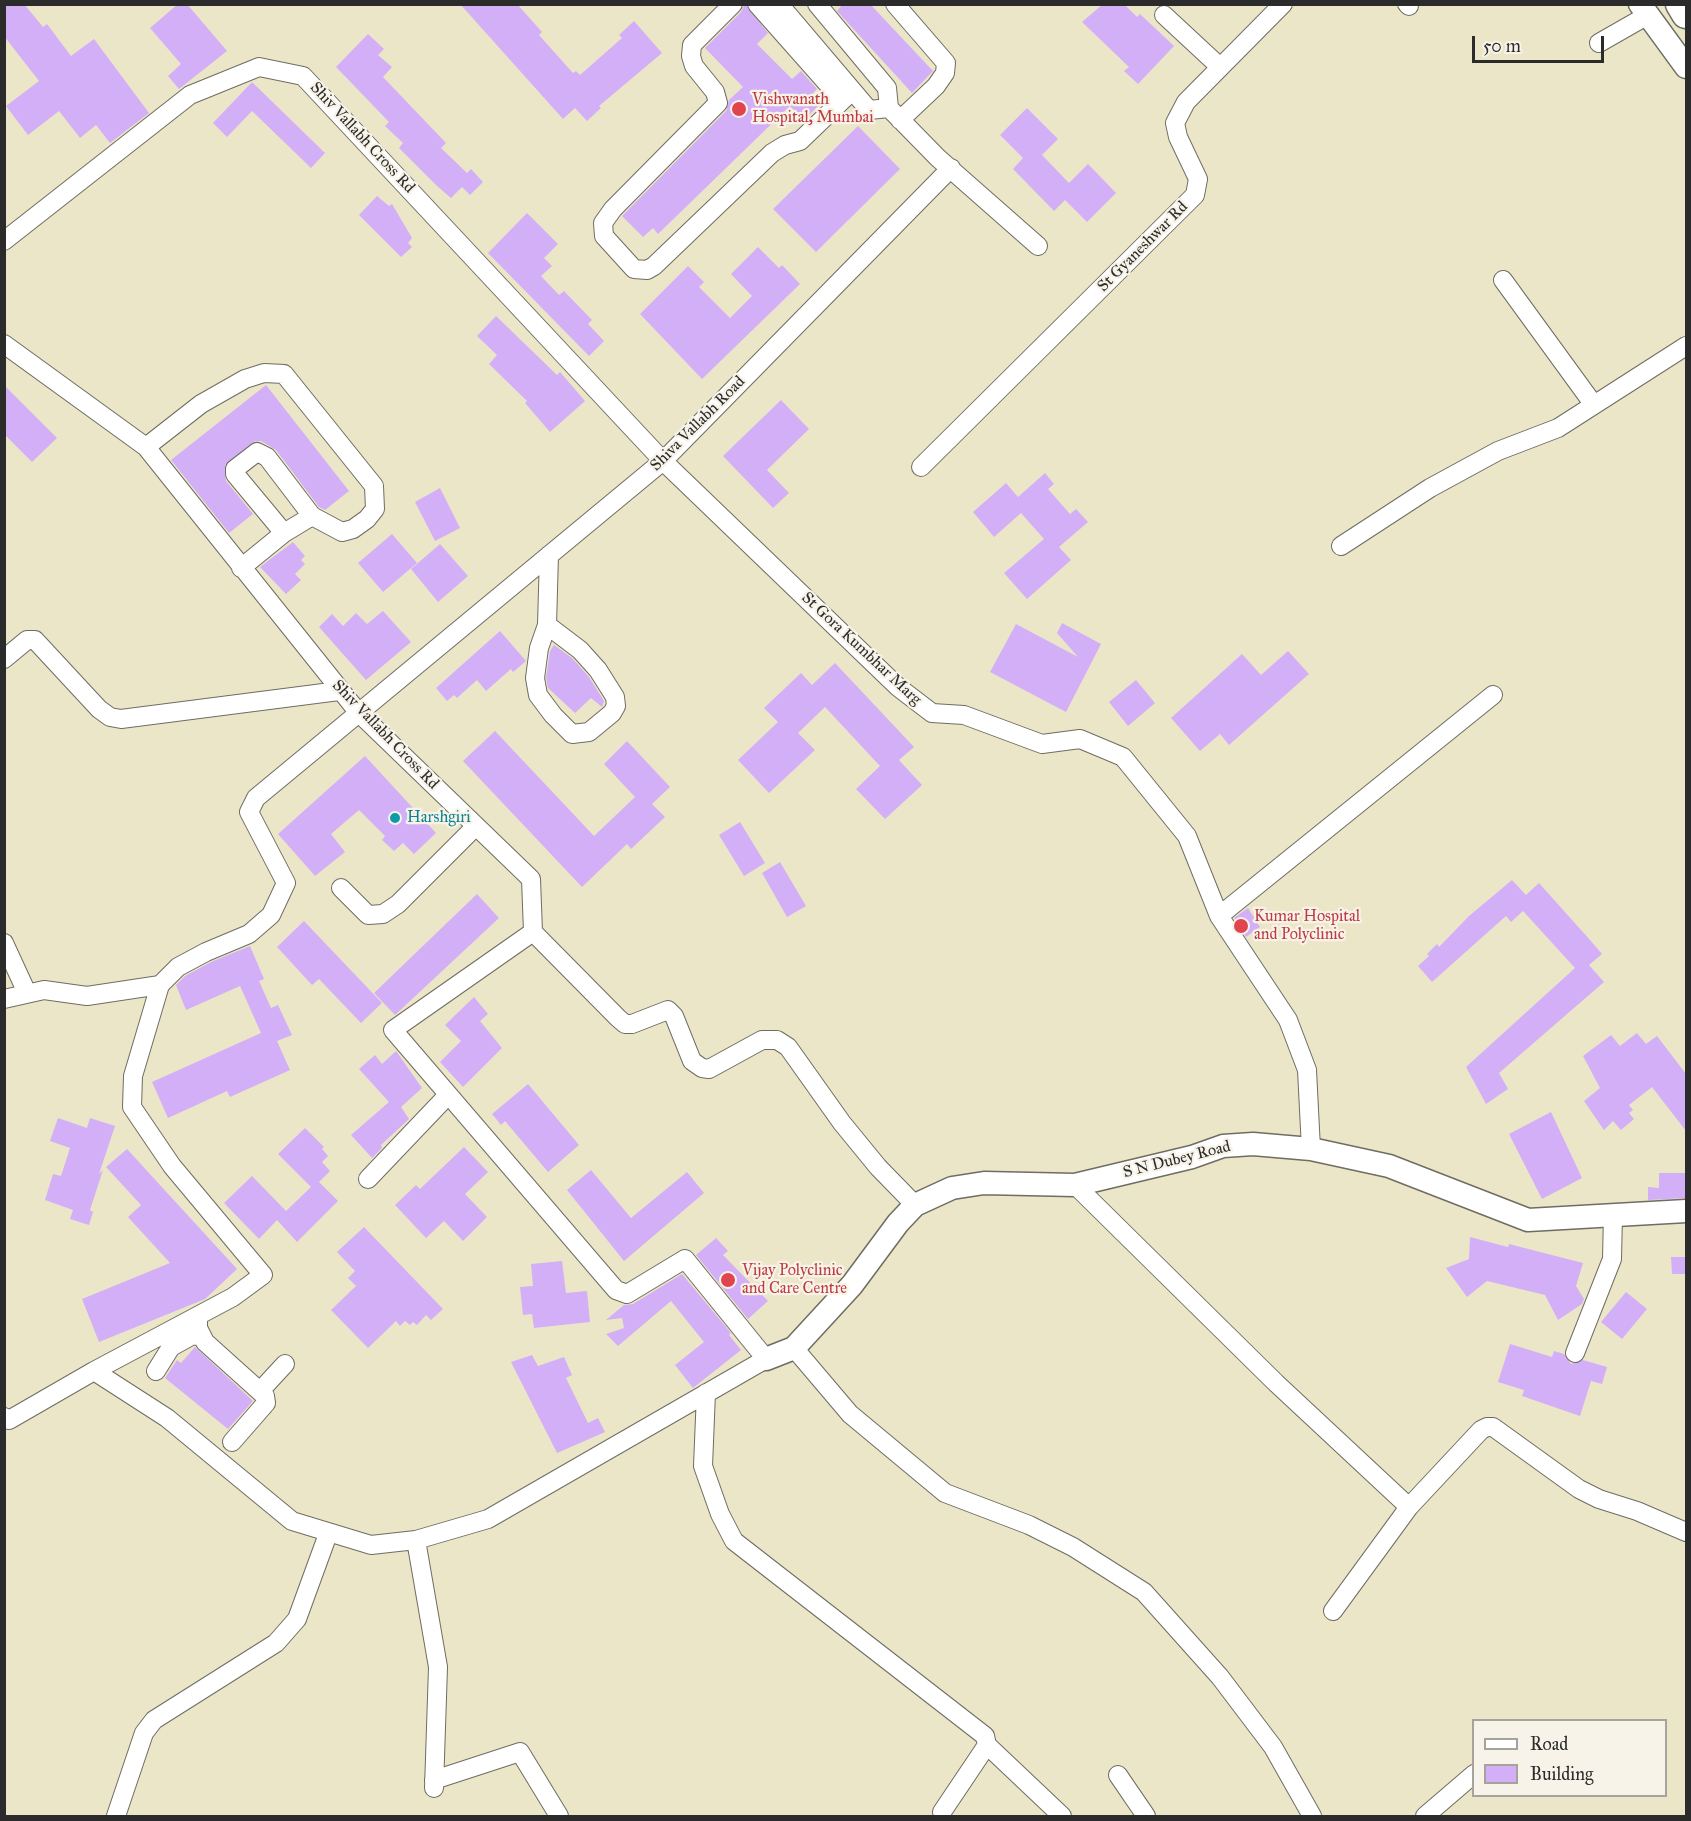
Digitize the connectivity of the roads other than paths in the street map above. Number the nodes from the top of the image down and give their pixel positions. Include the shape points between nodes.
1 (733, 4) edge
2 (757, 4) edge
3 (780, 4) edge
4 (895, 4) edge
5 (1283, 4) edge
6 (1680, 4) edge
7 (821, 6) edge
8 (1644, 10) edge
9 (1686, 14) edge
10 (1164, 15) dead end
11 (798, 28) junction
12 (1599, 43) dead end
13 (1220, 67) junction
14 (1686, 67) edge
15 (847, 95) junction
16 (895, 114) junction
17 (951, 168) junction
18 (4, 242) edge
19 (1038, 246) dead end
20 (1503, 280) dead end
21 (4, 344) edge
22 (1686, 346) edge
23 (1594, 405) junction
24 (146, 447) junction
25 (663, 461) junction
26 (921, 467) dead end
27 (312, 516) junction
28 (284, 533) junction
29 (1341, 546) dead end
30 (549, 555) junction
31 (241, 568) junction
32 (547, 625) junction
33 (4, 659) edge
34 (339, 691) junction
35 (1493, 695) dead end
36 (358, 712) junction
37 (476, 826) junction
38 (342, 888) dead end
39 (1219, 916) junction
40 (533, 932) junction
41 (4, 943) edge
42 (160, 985) junction
43 (27, 993) junction
44 (4, 999) edge
45 (448, 1095) junction
46 (1311, 1149) junction
47 (368, 1179) dead end
48 (1075, 1185) junction
49 (915, 1205) junction
50 (1686, 1211) edge
51 (1613, 1214) junction
52 (198, 1316) junction
53 (201, 1335) junction
54 (794, 1348) junction
55 (1575, 1353) dead end
56 (766, 1359) junction
57 (285, 1364) dead end
58 (94, 1371) junction
59 (156, 1371) dead end
60 (261, 1390) junction
61 (706, 1393) junction
62 (6, 1421) edge
63 (232, 1442) dead end
64 (1409, 1507) junction
65 (1686, 1532) edge
66 (328, 1534) junction
67 (416, 1540) junction
68 (1333, 1611) dead end
69 (987, 1745) junction
70 (1472, 1775) edge
71 (1118, 1776) dead end
72 (942, 1812) dead end
73 (1303, 1814) edge
74 (116, 1816) edge
75 (559, 1816) edge
76 (1062, 1816) edge
77 (1146, 1816) edge
78 (1425, 1816) edge

1 - 15 street via 692,45 694,66 715,92 718,104 603,223 604,236 634,269 654,266 772,153 800,141
2 - 15 street
3 - 11 street
4 - 16 street via 946,63 945,73 936,86
5 - 13 street, St Gyaneshwar Rd
6 - 9 main road
7 - 11 street
7 - 16 street via 887,88
8 - 12 street
8 - 14 street
10 - 13 street
11 - 15 street
13 - 26 street, St Gyaneshwar Rd via 1186,102 1174,123 1198,179 1195,195
15 - 16 street via 869,110
16 - 17 street
17 - 19 street
17 - 25 street, Shiva Vallabh Road
18 - 25 street, Shiv Vallabh Cross Rd via 190,95 259,67 303,76
20 - 23 street
21 - 24 street, Shiv Vallabh Cross Rd
22 - 23 street
23 - 29 street via 1558,428 1498,451 1431,488
24 - 27 street via 201,404 245,380 264,373 284,374 374,486 376,495 375,509 353,529 342,532
24 - 31 street, Shiv Vallabh Cross Rd
25 - 30 street, Shiva Vallabh Road
25 - 39 street, St Gora Kumbhar Marg via 898,687 932,713 964,715 1042,744 1080,739 1123,757 1187,836
27 - 28 street
27 - 28 street via 267,457 257,452 235,469 235,474
28 - 31 street
30 - 32 street
30 - 36 street, Shiva Vallabh Road
31 - 34 street, Shiv Vallabh Cross Rd
32 - 32 street via 535,678 538,695 572,734 589,732 612,713 615,697 580,650
33 - 34 street via 27,640 35,640 99,709 121,719
34 - 36 street, Shiv Vallabh Cross Rd
35 - 39 street
36 - 37 street, Shiv Vallabh Cross Rd
36 - 42 street, Shiva Vallabh Road via 256,798 249,812 286,883 271,915 249,934 178,968
37 - 38 street via 398,904 383,914 368,915
37 - 40 street, Shiv Vallabh Cross Rd via 531,879
39 - 46 street, St Gora Kumbhar Marg via 1292,1030 1307,1070
40 - 45 street via 393,1030
40 - 49 street via 625,1024 668,1010 692,1061 702,1068 710,1069 762,1040 777,1040 788,1047 842,1123
41 - 43 street
42 - 43 street via 87,996 44,990
42 - 52 street via 133,1076 132,1107 172,1166 263,1275
43 - 44 street
45 - 47 street
45 - 56 street via 616,1290 627,1294 685,1259
46 - 48 street, S N Dubey Road via 1253,1144 1223,1146
46 - 51 street, S N Dubey Road via 1389,1166 1528,1220
48 - 49 street, S N Dubey Road via 984,1183 952,1188
48 - 64 street via 1276,1383
49 - 54 street, S N Dubey Road via 852,1285
50 - 51 street, S N Dubey Road
51 - 55 street via 1612,1259
52 - 53 street
52 - 58 street
53 - 59 street via 171,1347
53 - 60 street
54 - 56 street, S N Dubey Road
54 - 73 street via 850,1414 945,1493 1029,1525 1073,1547 1144,1592 1220,1677 1267,1738
56 - 61 street
57 - 60 street
58 - 62 street
58 - 66 street via 167,1418 292,1521
60 - 63 street via 266,1403
61 - 67 street via 488,1519
61 - 69 street via 703,1466 734,1541 985,1736
64 - 65 street via 1481,1430 1493,1427 1579,1489
64 - 68 street
66 - 67 street via 371,1545
66 - 74 street via 297,1619 276,1643 154,1720 144,1733
67 - 75 street via 438,1667 434,1784 520,1752
69 - 72 street
69 - 76 street
70 - 78 street
71 - 77 street

